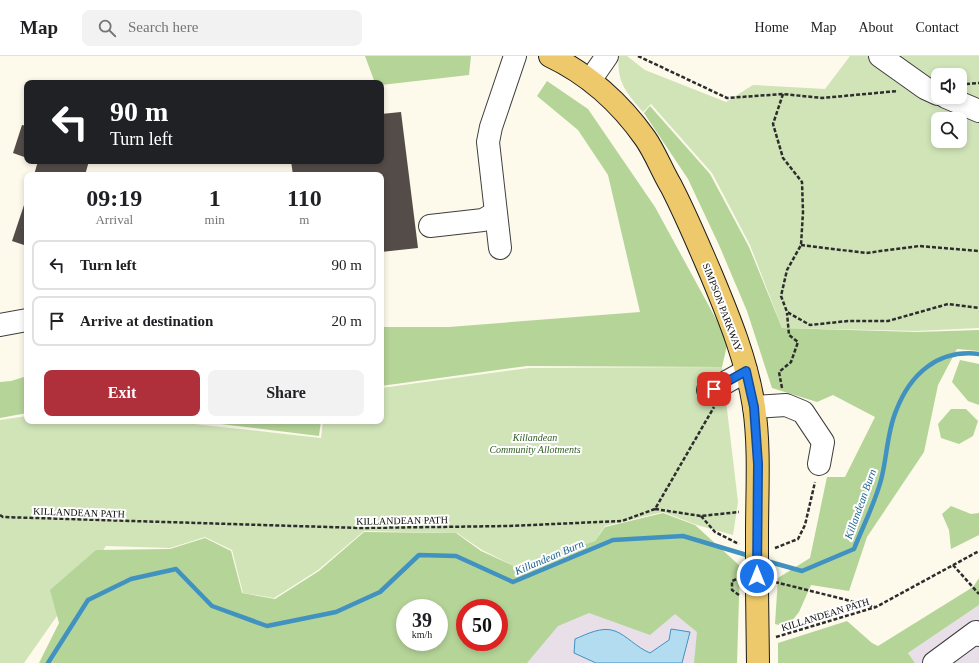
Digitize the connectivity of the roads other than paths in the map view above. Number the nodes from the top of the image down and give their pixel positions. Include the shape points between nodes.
1 (515, 56) edge
2 (550, 56) edge
3 (607, 56) edge
4 (880, 56) edge
5 (590, 79) junction
6 (931, 90) edge
7 (962, 104) edge
8 (979, 111) edge
9 (495, 213) junction
10 (430, 226) dead end
11 (500, 248) dead end
12 (24, 321) edge
13 (0, 325) edge
14 (738, 376) junction
15 (708, 390) dead end
16 (754, 407) junction
17 (820, 464) dead end
18 (979, 635) edge
19 (758, 652) edge
20 (934, 663) edge

1 - 9 lane via 488,142
2 - 5 main road, SIMPSON PARKWAY
3 - 5 lane
4 - 6 lane
5 - 14 main road, SIMPSON PARKWAY via 646,138 686,216 723,302 741,353
7 - 8 lane
9 - 10 lane via 483,220
9 - 11 lane
12 - 13 lane
14 - 15 lane
14 - 16 main road, SIMPSON PARKWAY
16 - 17 lane via 786,405 803,412 823,442
16 - 19 main road, SIMPSON PARKWAY, bridge via 758,464
18 - 20 lane via 976,632

